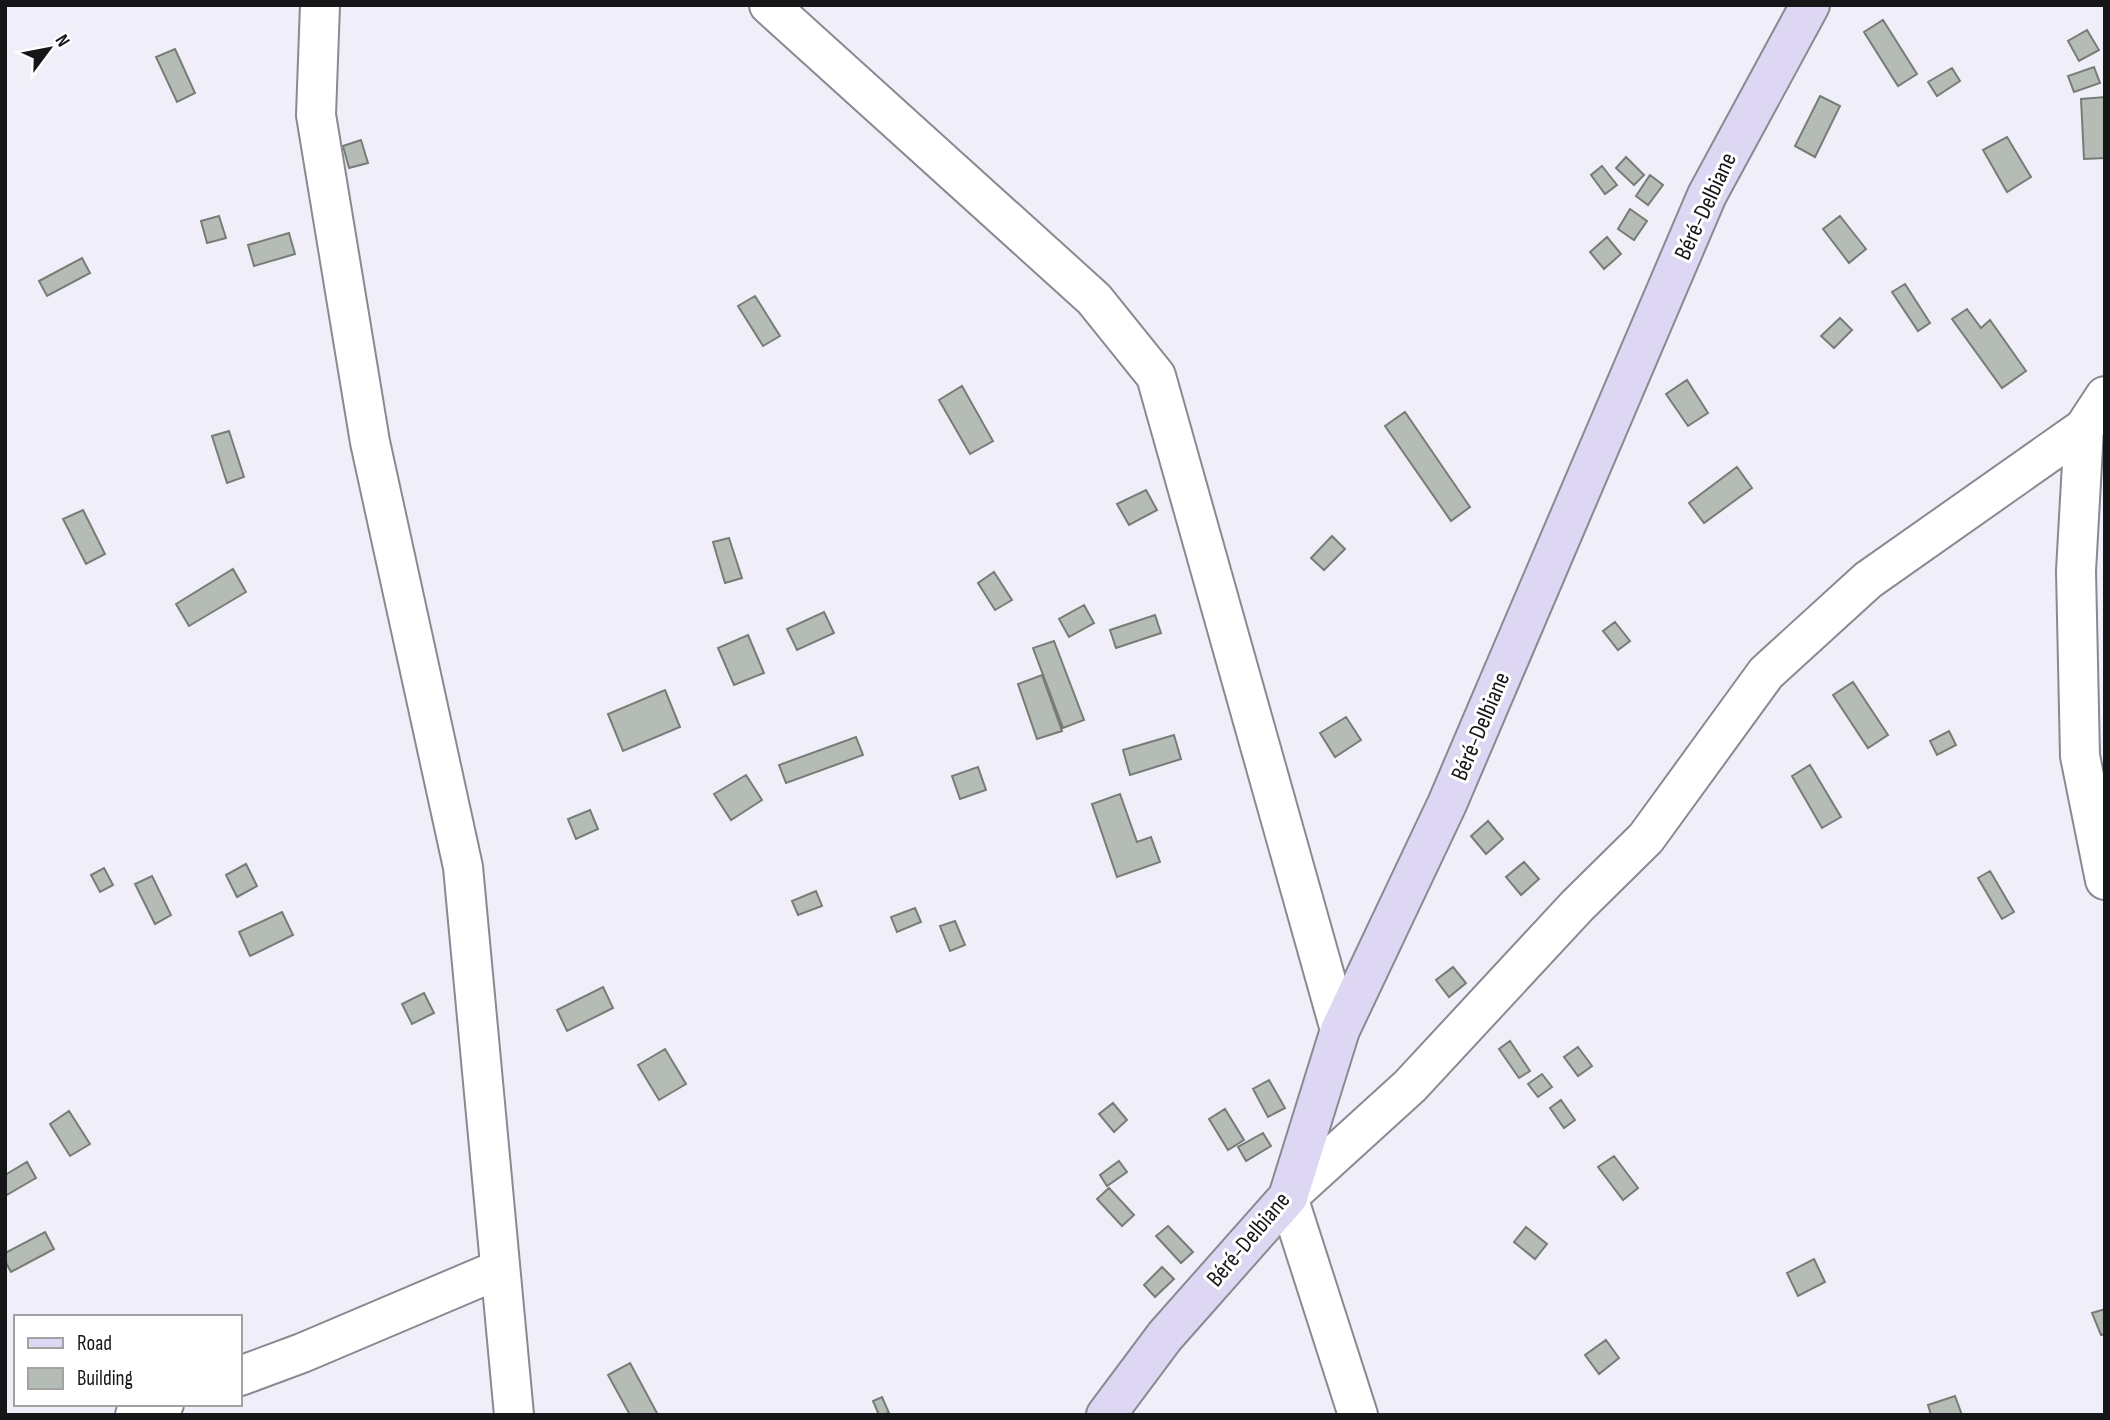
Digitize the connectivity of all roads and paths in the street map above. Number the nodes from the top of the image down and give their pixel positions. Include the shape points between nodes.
1 (320, 5) edge
2 (769, 5) edge
3 (1810, 5) edge
4 (2105, 396) edge
5 (2084, 428) junction
6 (2105, 880) edge
7 (1340, 1030) junction
8 (1288, 1197) junction
9 (500, 1269) junction
10 (242, 1375) edge
11 (159, 1406) edge
12 (135, 1415) edge
13 (514, 1415) edge
14 (1106, 1415) edge
15 (1358, 1415) edge

1 - 9 street via 316,115 367,428 463,867
2 - 7 street via 1094,299 1156,376
3 - 7 street, Béré-Delbiane via 1707,195 1447,804
4 - 5 street
5 - 6 street via 2076,572 2080,756
5 - 8 street via 1868,580 1766,673 1646,838 1410,1086
7 - 8 street, Béré-Delbiane
8 - 14 street, Béré-Delbiane via 1165,1336
8 - 15 street
9 - 10 street
9 - 13 street
11 - 12 street

